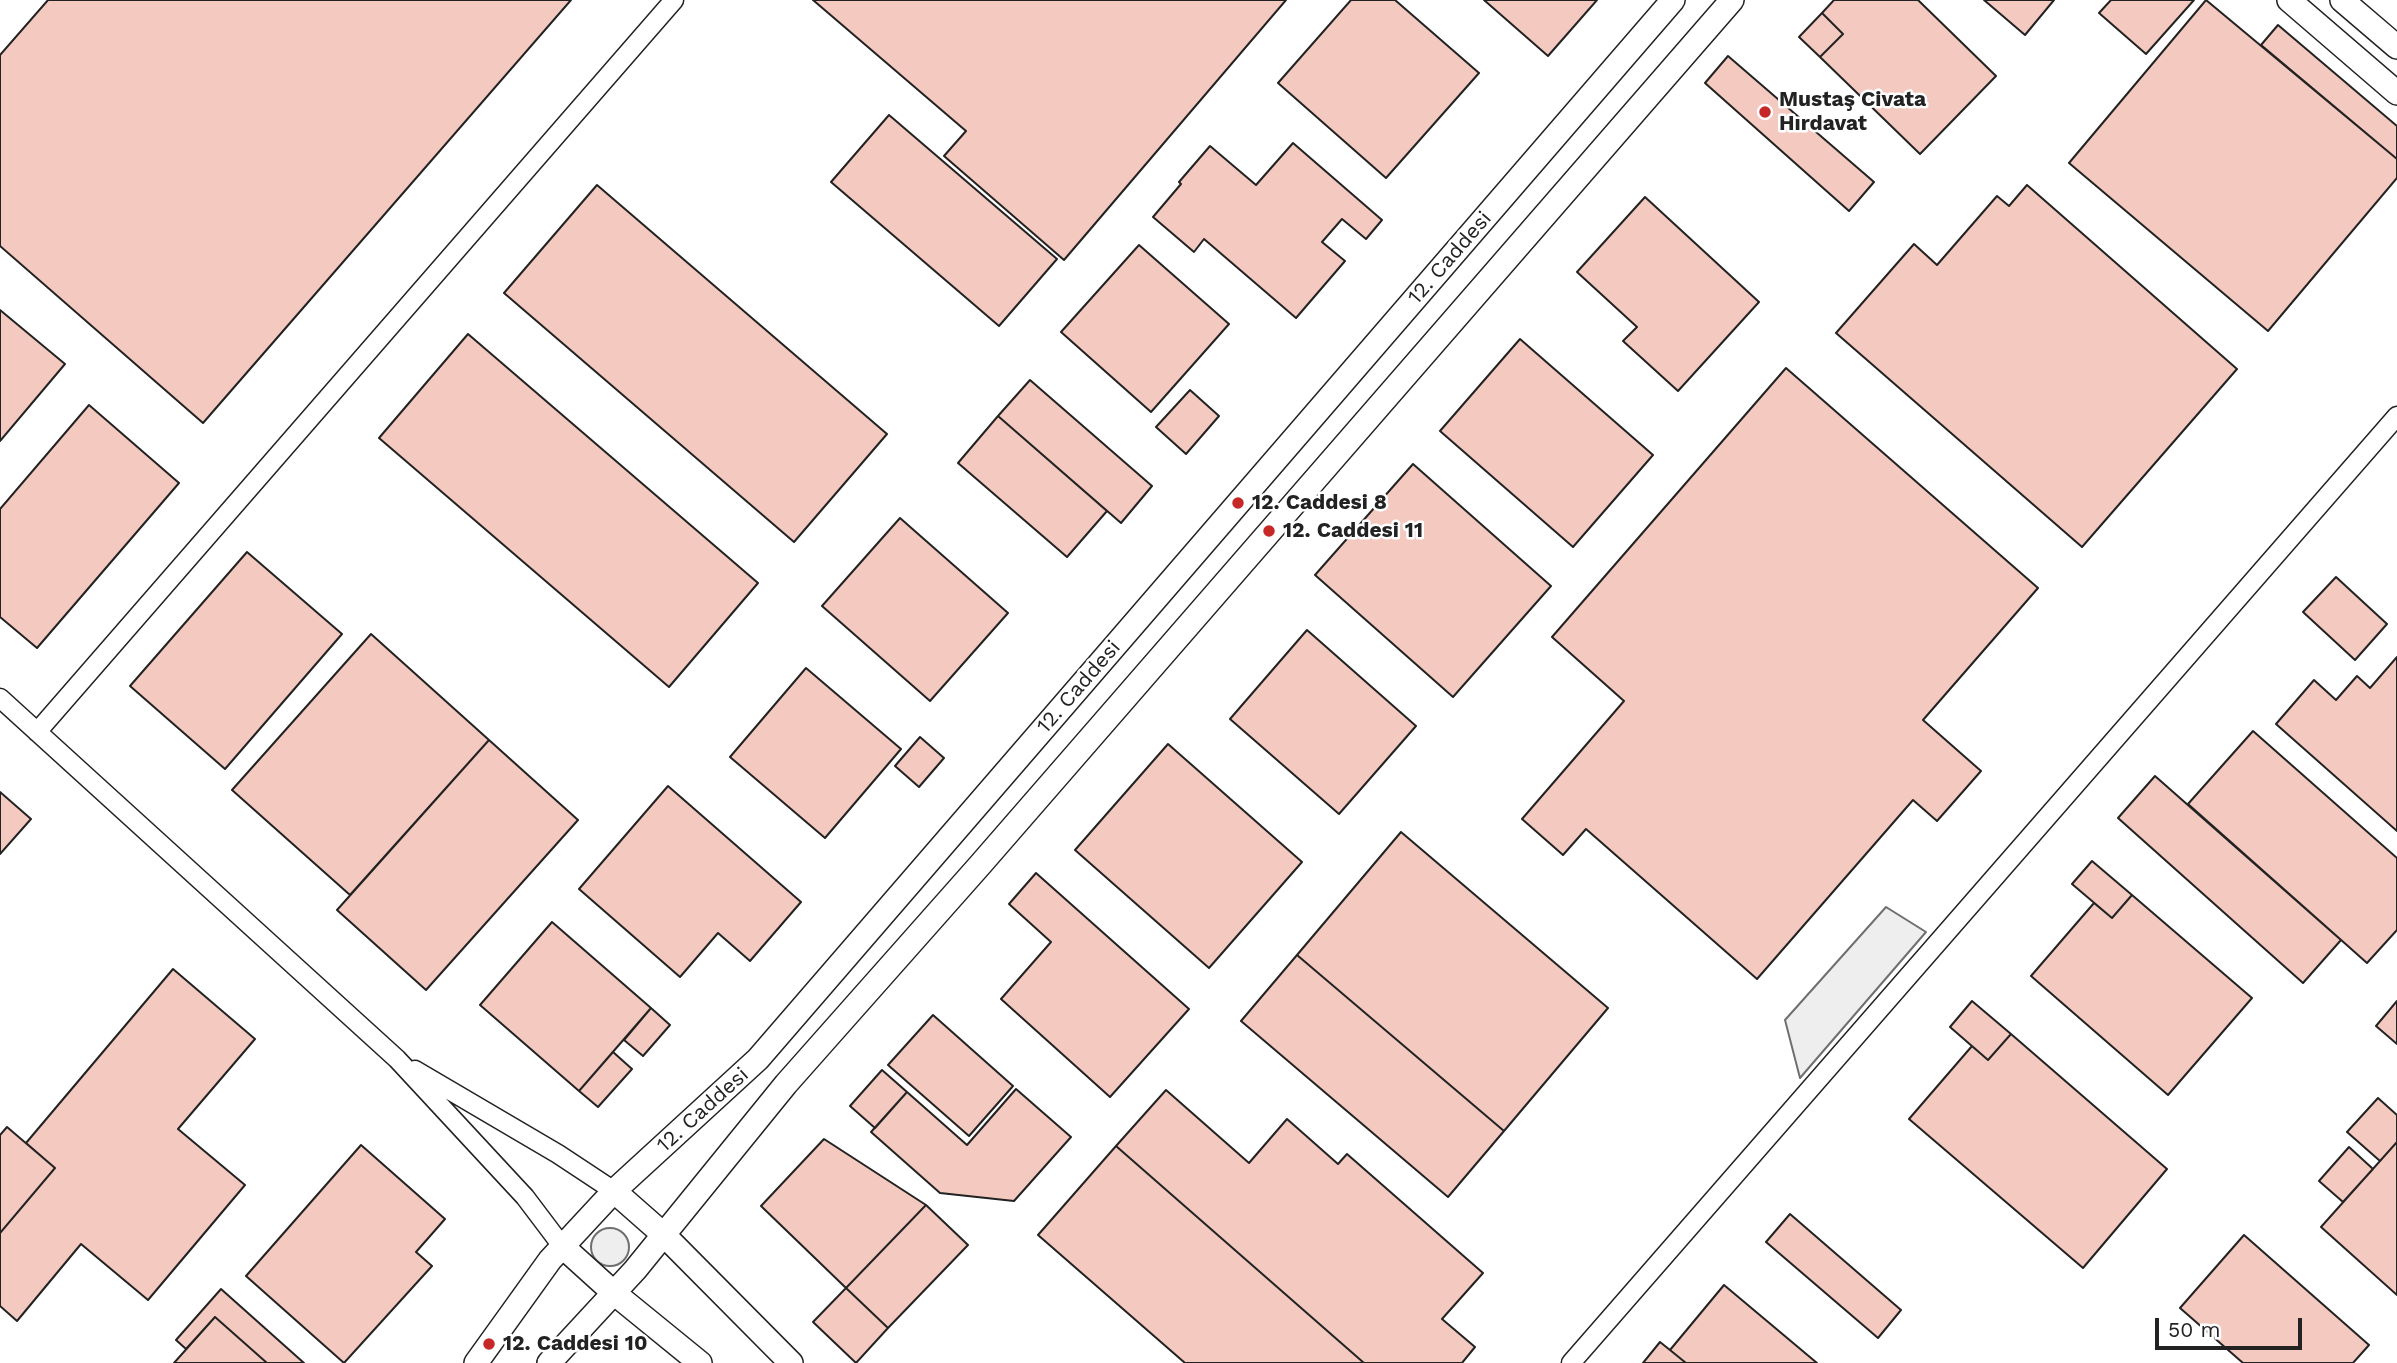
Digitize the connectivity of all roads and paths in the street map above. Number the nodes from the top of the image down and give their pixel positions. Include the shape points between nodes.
1 (674, 0) edge
2 (1674, 0) edge
3 (1732, 0) edge
4 (2289, 0) edge
5 (2342, 0) edge
6 (2397, 47) edge
7 (2397, 93) edge
8 (2397, 416) edge
9 (0, 698) edge
10 (37, 732) junction
11 (397, 1059) junction
12 (614, 1191) junction
13 (664, 1235) junction
14 (562, 1247) junction
15 (614, 1293) junction
16 (476, 1363) edge
17 (550, 1363) edge
18 (700, 1363) edge
19 (791, 1363) edge
20 (1571, 1363) edge

1 - 10 street
2 - 12 street, 12. Caddesi via 758,1059
3 - 13 street, 12. Caddesi via 786,1084
4 - 7 street
5 - 6 street
8 - 20 street
9 - 10 street
10 - 11 street
11 - 12 street
11 - 14 street via 525,1197
12 - 13 street
12 - 14 street, 12. Caddesi
13 - 15 street, 12. Caddesi
13 - 19 street
14 - 15 street
14 - 16 street, 12. Caddesi
15 - 17 street, 12. Caddesi
15 - 18 street

